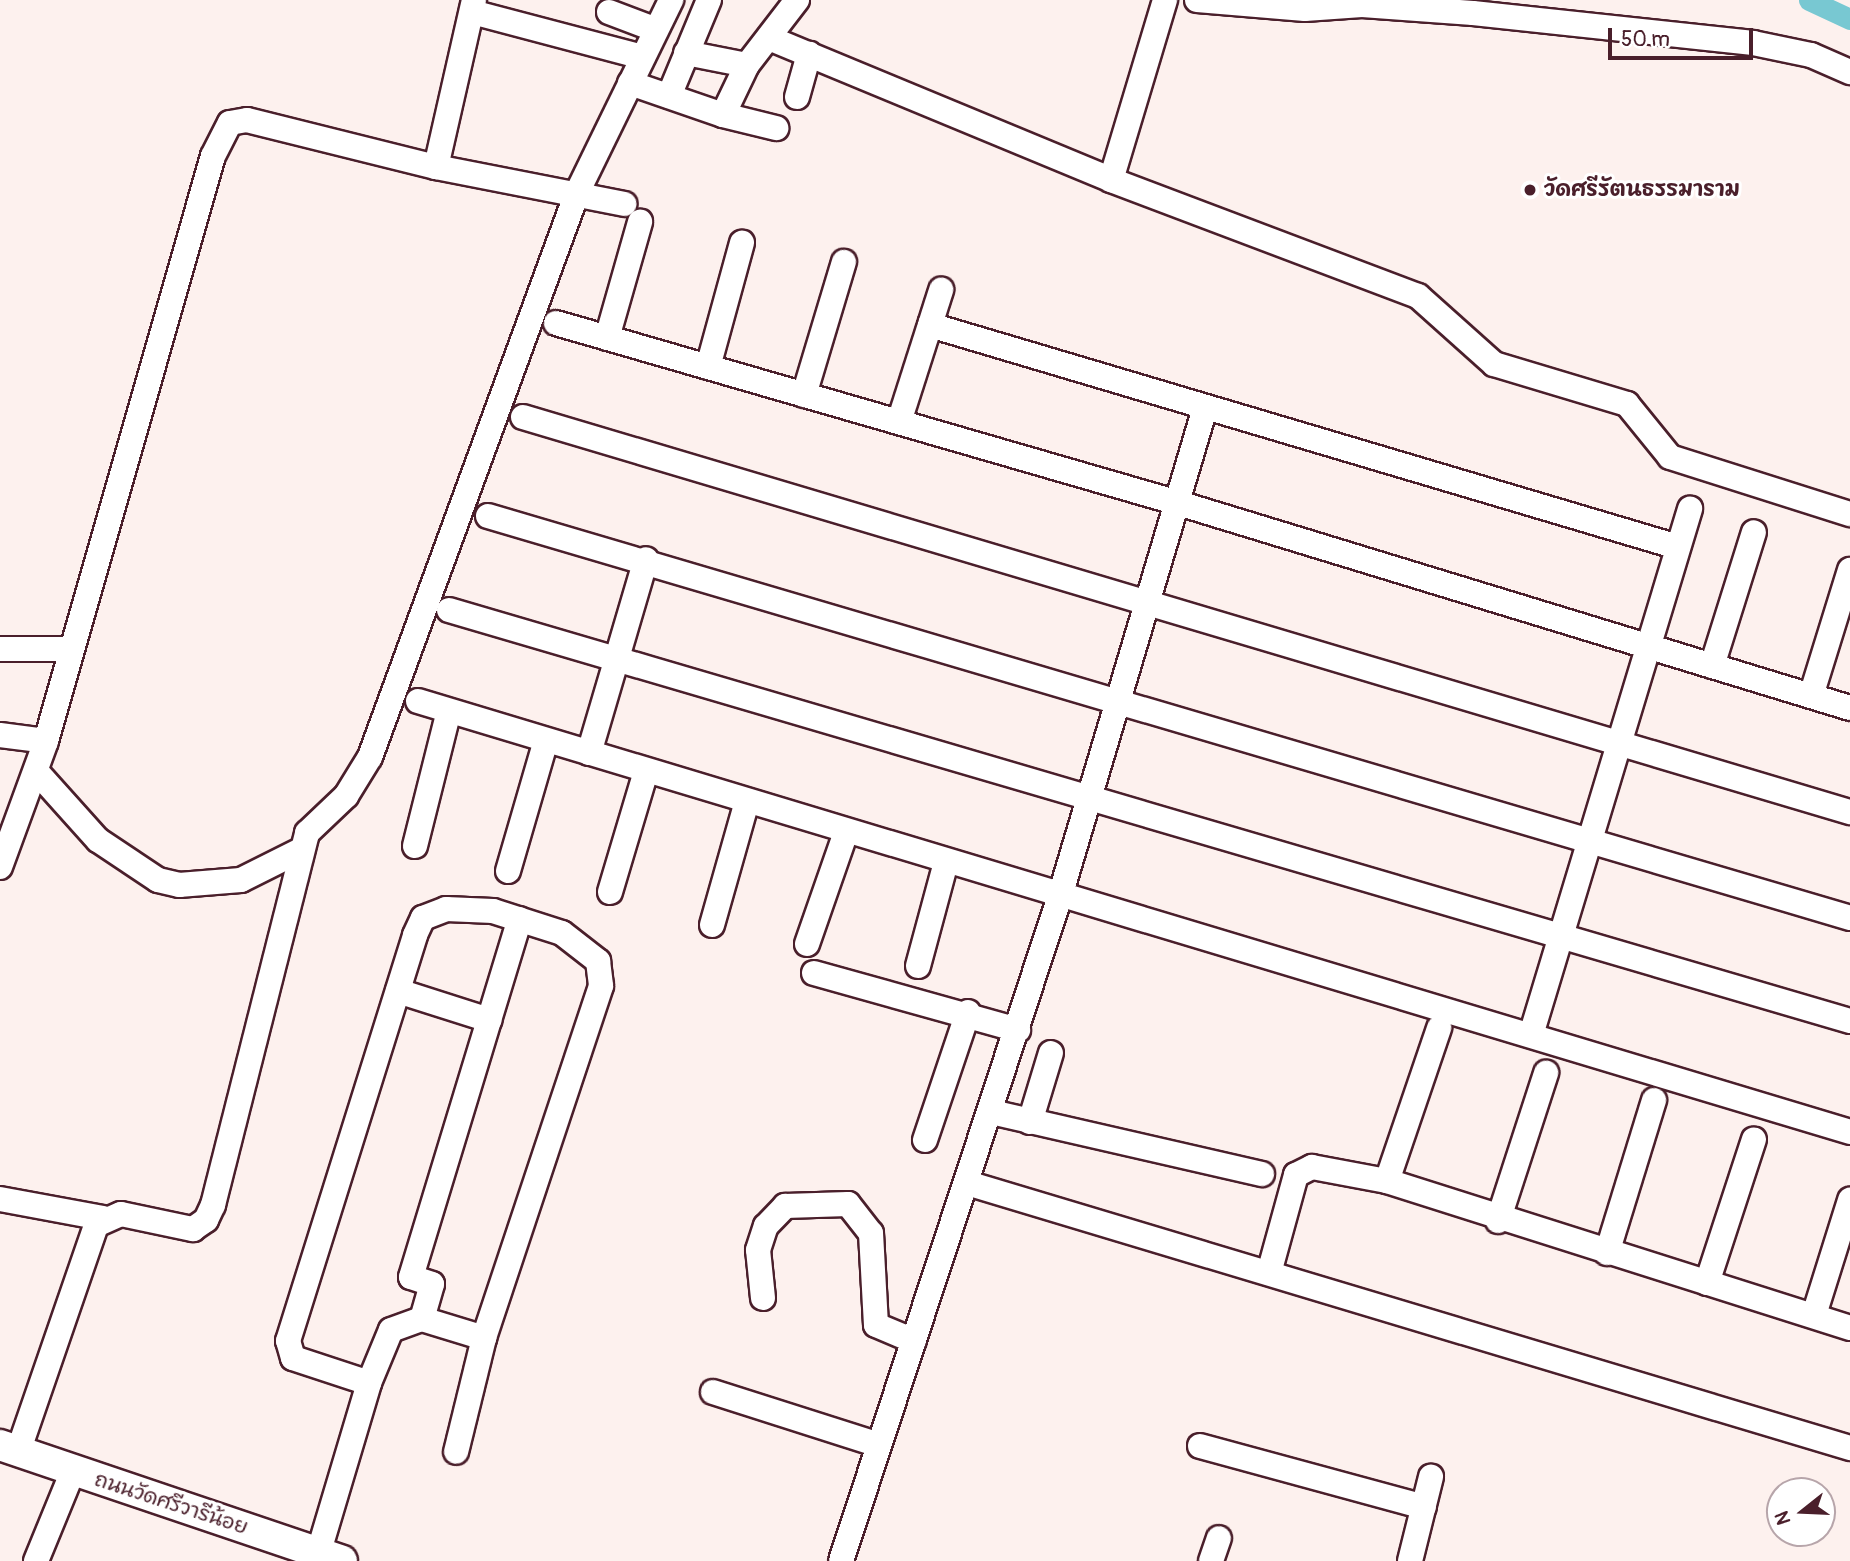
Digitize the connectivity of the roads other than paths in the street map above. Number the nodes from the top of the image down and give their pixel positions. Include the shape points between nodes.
1 (671, 0) edge
2 (709, 0) edge
3 (797, 0) edge
4 (1165, 0) edge
5 (1197, 0) edge
6 (473, 6) edge
7 (609, 12) dead end
8 (654, 29) junction
9 (769, 38) junction
10 (686, 53) junction
11 (809, 54) junction
12 (639, 56) junction
13 (747, 65) junction
14 (1850, 72) edge
15 (630, 83) junction
16 (669, 96) junction
17 (797, 97) dead end
18 (723, 114) junction
19 (776, 128) dead end
20 (436, 167) junction
21 (1111, 180) junction
22 (577, 193) junction
23 (742, 243) dead end
24 (844, 262) dead end
25 (941, 290) dead end
26 (556, 323) dead end
27 (930, 326) junction
28 (607, 338) junction
29 (708, 367) junction
30 (804, 395) junction
31 (1205, 408) junction
32 (523, 417) dead end
33 (899, 422) junction
34 (1175, 502) junction
35 (1690, 509) dead end
36 (1850, 514) edge
37 (488, 516) dead end
38 (1754, 532) dead end
39 (1678, 547) junction
40 (646, 559) junction
41 (1850, 570) edge
42 (1144, 600) junction
43 (449, 610) dead end
44 (1648, 646) junction
45 (0, 649) edge
46 (71, 649) junction
47 (617, 660) junction
48 (1712, 666) junction
49 (1811, 696) junction
50 (1117, 699) junction
51 (418, 701) dead end
52 (1850, 708) edge
53 (449, 711) junction
54 (0, 735) edge
55 (546, 740) junction
56 (46, 741) junction
57 (1620, 741) junction
58 (589, 753) junction
59 (36, 771) junction
60 (646, 771) junction
61 (747, 801) junction
62 (1088, 801) junction
63 (1850, 812) edge
64 (846, 832) junction
65 (1589, 842) junction
66 (415, 846) dead end
67 (301, 850) junction
68 (946, 862) junction
69 (0, 867) edge
70 (508, 871) dead end
71 (610, 892) dead end
72 (1060, 896) junction
73 (1850, 918) edge
74 (520, 919) junction
75 (712, 925) dead end
76 (1560, 940) junction
77 (807, 944) dead end
78 (918, 966) dead end
79 (814, 973) dead end
80 (398, 991) junction
81 (968, 1013) junction
82 (489, 1020) junction
83 (1850, 1021) edge
84 (1439, 1028) dead end
85 (1018, 1030) junction
86 (1531, 1035) junction
87 (1051, 1053) dead end
88 (1546, 1073) dead end
89 (1654, 1100) dead end
90 (990, 1112) junction
91 (1030, 1122) junction
92 (1850, 1132) edge
93 (1754, 1139) dead end
94 (925, 1140) dead end
95 (1262, 1174) dead end
96 (1387, 1181) junction
97 (967, 1183) junction
98 (0, 1199) edge
99 (1850, 1200) edge
100 (103, 1218) junction
101 (1498, 1221) junction
102 (1607, 1253) junction
103 (1269, 1273) junction
104 (1707, 1283) junction
105 (763, 1298) dead end
106 (1814, 1315) junction
107 (422, 1319) junction
108 (1850, 1328) edge
109 (484, 1338) junction
110 (914, 1341) junction
111 (369, 1383) junction
112 (713, 1392) dead end
113 (880, 1445) junction
114 (1200, 1446) dead end
115 (9, 1448) edge
116 (1850, 1448) edge
117 (456, 1452) dead end
118 (72, 1471) junction
119 (1431, 1477) dead end
120 (1424, 1507) junction
121 (326, 1558) edge
122 (36, 1561) edge
123 (841, 1561) edge
124 (1410, 1561) edge

1 - 8 street
2 - 10 street
3 - 9 street
4 - 21 street
5 - 14 street via 1305,9 1362,5 1473,13 1753,43 1811,55
6 - 12 street
6 - 20 street
7 - 8 street
8 - 12 street
9 - 11 street
9 - 13 street
10 - 13 street
10 - 16 street
11 - 17 street
11 - 21 street
12 - 15 street
13 - 18 street
15 - 16 street
15 - 22 street
16 - 18 street
18 - 19 street
20 - 22 street
20 - 46 street via 247,120 230,123 220,134
21 - 36 street via 1418,296 1487,360 1627,404 1670,457
22 - 28 street via 632,213
22 - 67 street via 370,757 346,796 307,833
23 - 29 street
24 - 30 street
25 - 27 street
26 - 28 street
27 - 31 street
27 - 33 street
28 - 29 street
29 - 30 street
30 - 33 street
31 - 34 street
31 - 39 street
32 - 42 street
33 - 34 street
34 - 42 street
34 - 44 street
35 - 39 street
37 - 40 street
38 - 48 street
39 - 44 street
40 - 47 street
40 - 50 street
41 - 49 street
42 - 50 street
42 - 57 street
43 - 47 street
44 - 48 street
44 - 57 street
45 - 46 street
46 - 56 street
47 - 58 street
47 - 62 street
48 - 49 street
49 - 52 street
50 - 62 street
50 - 65 street
51 - 53 street
53 - 55 street
53 - 66 street
54 - 56 street
55 - 58 street
55 - 70 street
56 - 59 street
57 - 63 street
57 - 65 street
58 - 60 street
59 - 67 street via 97,840 158,880 179,885 241,880
59 - 69 street
60 - 61 street
60 - 71 street
61 - 64 street
61 - 75 street
62 - 72 street
62 - 76 street
64 - 68 street
64 - 77 street
65 - 73 street
65 - 76 street
67 - 100 street via 206,1220 192,1229 121,1214
68 - 72 street
68 - 78 street
72 - 85 street
72 - 86 street
74 - 80 street via 493,911 435,911 423,918
74 - 82 street
74 - 109 street via 587,948 598,961 601,986
76 - 83 street
76 - 86 street
79 - 81 street
80 - 82 street
80 - 111 street via 288,1341 293,1358
81 - 85 street
81 - 94 street
82 - 107 street via 411,1277 432,1284
84 - 96 street
85 - 90 street
86 - 92 street
87 - 91 street
88 - 101 street
89 - 102 street
90 - 91 street
90 - 97 street
91 - 95 street
93 - 104 street
96 - 101 street
96 - 103 street via 1312,1167 1301,1171
97 - 103 street
97 - 110 street
98 - 100 street
99 - 106 street
100 - 115 street
101 - 102 street
102 - 104 street
103 - 116 street
104 - 106 street
105 - 110 street via 758,1250 766,1226 785,1206 848,1204 872,1233 876,1325
106 - 108 street
107 - 109 street
107 - 111 street via 391,1330
109 - 117 street
110 - 113 street
111 - 121 street
112 - 113 street
113 - 123 street
114 - 120 street
115 - 118 main road, ถนนวัดศรีวารีน้อย
118 - 121 main road, ถนนวัดศรีวารีน้อย
118 - 122 street
119 - 120 street
120 - 124 street

